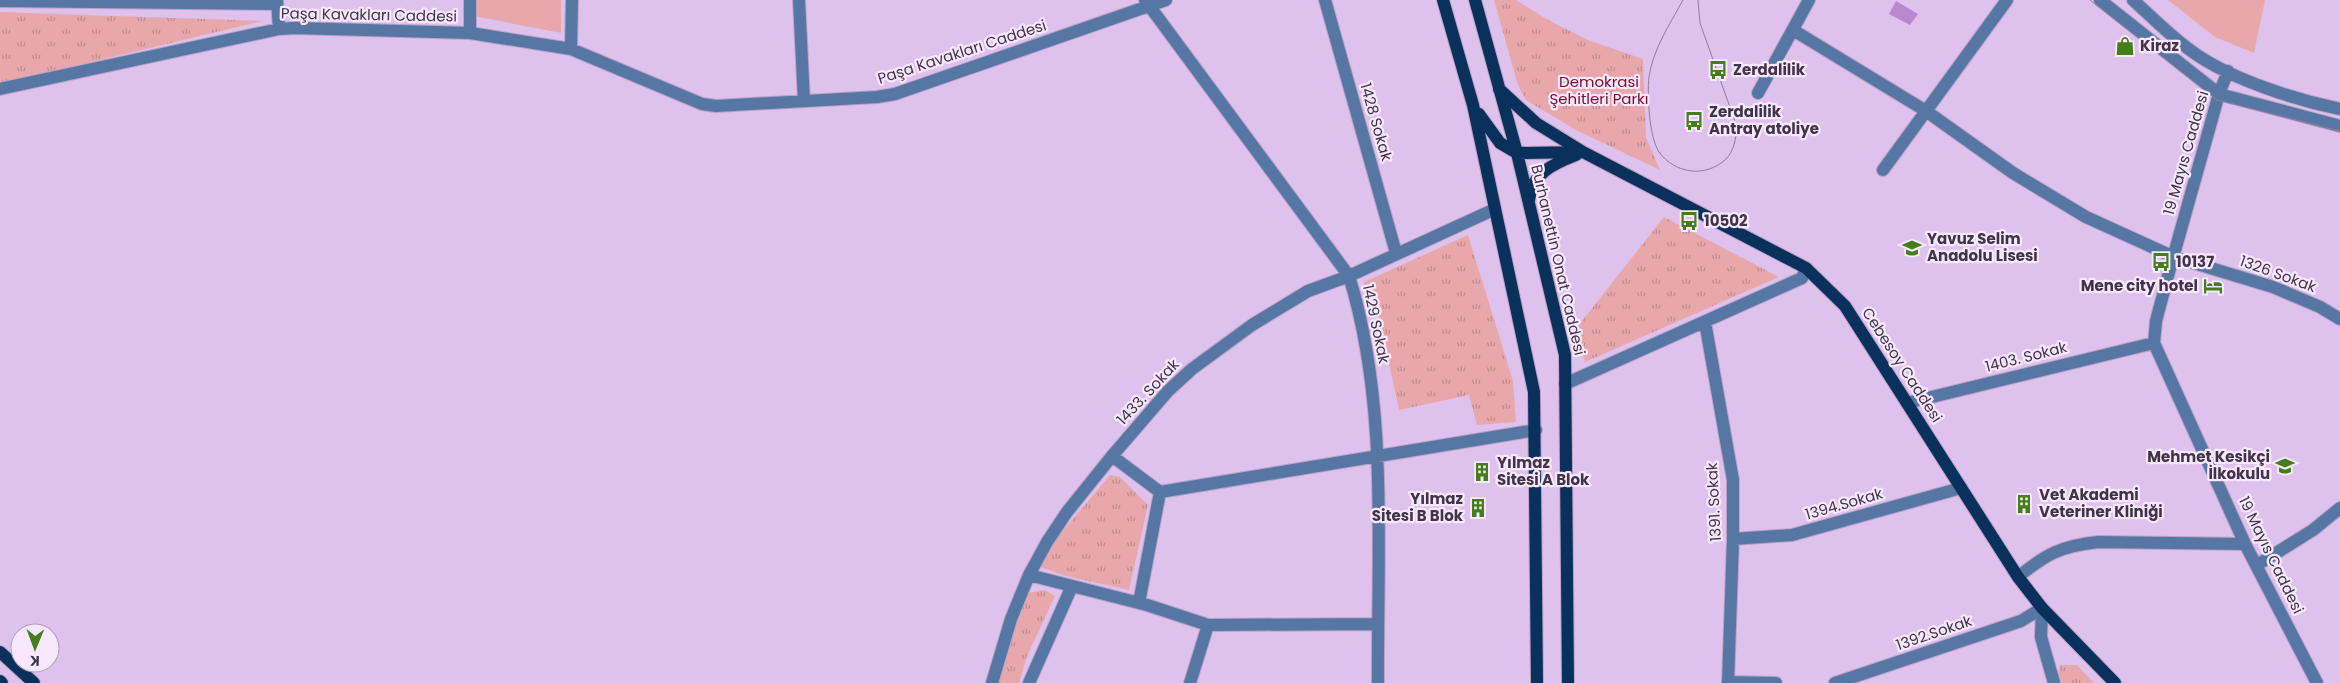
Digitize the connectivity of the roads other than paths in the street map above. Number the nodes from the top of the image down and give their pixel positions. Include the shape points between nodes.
1 (470, 0) edge
2 (572, 0) edge
3 (799, 0) edge
4 (1166, 0) edge
5 (1325, 0) edge
6 (1443, 0) edge
7 (1475, 0) edge
8 (1809, 0) edge
9 (2007, 0) edge
10 (2100, 0) edge
11 (2133, 0) edge
12 (0, 1) edge
13 (277, 2) edge
14 (1147, 3) edge
15 (279, 29) junction
16 (1793, 30) junction
17 (470, 33) junction
18 (571, 49) junction
19 (2228, 72) junction
20 (0, 89) edge
21 (1499, 89) junction
22 (1758, 93) dead end
23 (2219, 94) junction
24 (804, 101) junction
25 (1474, 106) junction
26 (2340, 109) edge
27 (1926, 111) junction
28 (2340, 126) edge
29 (1583, 152) junction
30 (1517, 153) junction
31 (1883, 170) dead end
32 (1529, 208) junction
33 (1495, 209) junction
34 (1396, 253) junction
35 (2174, 257) junction
36 (1806, 268) junction
37 (1349, 276) junction
38 (2340, 320) edge
39 (1705, 322) junction
40 (2154, 343) junction
41 (1566, 384) junction
42 (1907, 403) junction
43 (1536, 430) junction
44 (1377, 455) junction
45 (1112, 456) junction
46 (1961, 488) junction
47 (1160, 492) junction
48 (2340, 508) edge
49 (1733, 539) junction
50 (2245, 544) junction
51 (2258, 565) junction
52 (1029, 575) junction
53 (2018, 577) junction
54 (1072, 586) junction
55 (1139, 603) junction
56 (2042, 608) junction
57 (1378, 624) junction
58 (1208, 626) junction
59 (0, 652) edge
60 (1728, 682) edge
61 (34, 683) edge
62 (992, 683) edge
63 (1029, 683) edge
64 (1190, 683) edge
65 (1378, 683) edge
66 (1537, 683) edge
67 (1568, 683) edge
68 (1776, 683) edge
69 (1835, 683) edge
70 (2054, 683) edge
71 (2116, 683) edge
72 (2317, 683) edge

1 - 17 street
2 - 18 street
3 - 24 street
4 - 14 street, Paşa Kavakları Caddesi
5 - 34 street, 1428 Sokak
6 - 25 main road
7 - 21 main road, Burhanettin Onat Caddesi
8 - 16 street
9 - 27 street
10 - 23 street
11 - 19 street via 2196,55
12 - 13 street
13 - 15 street
14 - 24 street, Paşa Kavakları Caddesi via 895,94
14 - 37 street, 1429 Sokak
15 - 17 street, Paşa Kavakları Caddesi
15 - 20 street, Paşa Kavakları Caddesi
16 - 22 street
16 - 27 street, 1326 Sokak
17 - 18 street, Paşa Kavakları Caddesi
18 - 24 street, Paşa Kavakları Caddesi via 702,104
19 - 23 street, 19 Mayıs Caddesi
19 - 26 street via 2313,103
21 - 29 main road, Cebesoy Caddesi via 1536,124
21 - 30 main road, Burhanettin Onat Caddesi
23 - 28 street
23 - 35 street, 19 Mayıs Caddesi
25 - 30 main road via 1500,143
25 - 33 main road
27 - 31 street
27 - 35 street, 1326 Sokak via 2012,173 2086,217
29 - 30 main road
29 - 32 main road via 1538,176 1531,186
29 - 36 main road, Cebesoy Caddesi
30 - 32 main road, Burhanettin Onat Caddesi
32 - 41 main road, Burhanettin Onat Caddesi via 1565,355
33 - 34 street, 1433. Sokak
33 - 43 main road via 1534,392
34 - 37 street, 1433. Sokak
35 - 38 street, 1326 Sokak via 2272,287 2320,307
35 - 40 street, 19 Mayıs Caddesi via 2156,321
36 - 39 street via 1802,278
36 - 42 main road, Cebesoy Caddesi via 1845,306
37 - 44 street, 1429 Sokak via 1373,389
37 - 45 street, 1433. Sokak via 1308,291 1252,325 1192,368
39 - 41 street
39 - 49 street, 1391. Sokak via 1733,480
40 - 42 street, 1403. Sokak
40 - 50 street, 19 Mayıs Caddesi
41 - 67 main road, Burhanettin Onat Caddesi
42 - 46 main road, Cebesoy Caddesi
43 - 44 street
43 - 66 main road
44 - 47 street
44 - 57 street, 1429 Sokak
45 - 47 street
45 - 52 street, 1433. Sokak via 1067,512
46 - 49 street, 1394.Sokak via 1792,535
46 - 53 main road, Cebesoy Caddesi
47 - 55 street
48 - 51 street via 2313,530
49 - 60 street, 1391. Sokak
50 - 51 street, 19 Mayıs Caddesi
50 - 53 street via 2098,542 2075,545 2044,556
51 - 72 street, 19 Mayıs Caddesi
52 - 54 street
52 - 62 street, 1433. Sokak via 1011,619
53 - 56 main road, Cebesoy Caddesi
54 - 55 street
54 - 63 street
55 - 58 street
56 - 69 street, 1392.Sokak via 2021,621
56 - 70 street via 2041,637
56 - 71 main road, Cebesoy Caddesi
57 - 58 street
57 - 65 street, 1429 Sokak
58 - 64 street
59 - 61 main road
60 - 68 street

